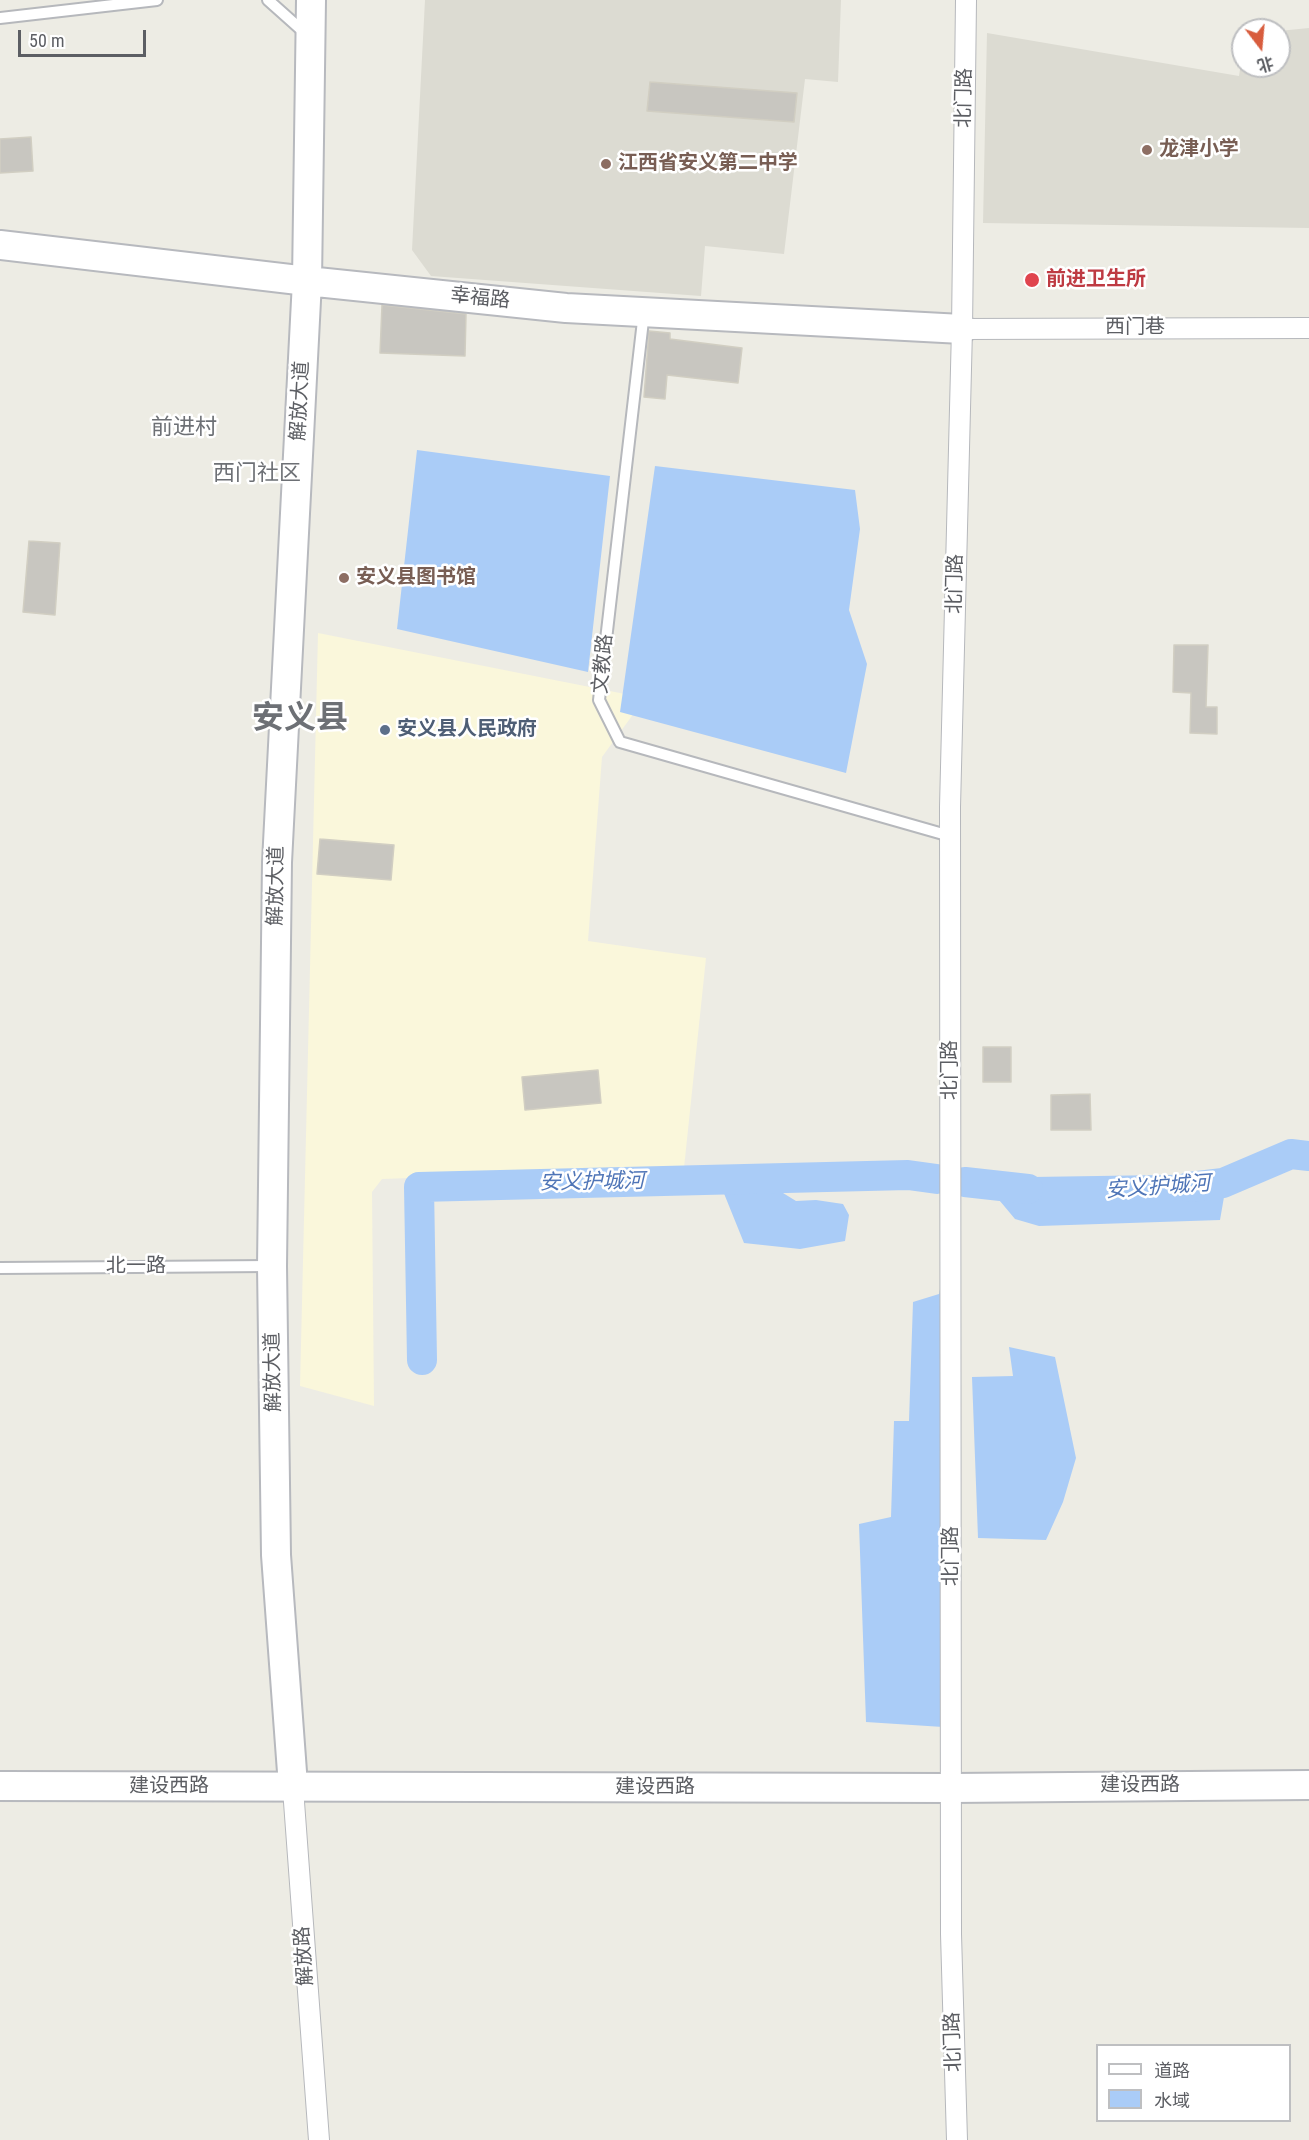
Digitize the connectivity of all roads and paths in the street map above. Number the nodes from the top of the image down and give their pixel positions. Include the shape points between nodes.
1 (157, 0) edge
2 (268, 0) edge
3 (311, 0) edge
4 (966, 0) edge
5 (0, 18) edge
6 (310, 37) junction
7 (0, 245) edge
8 (307, 281) junction
9 (644, 312) junction
10 (1309, 328) edge
11 (962, 329) junction
12 (950, 836) junction
13 (273, 1266) junction
14 (0, 1268) edge
15 (292, 1780) junction
16 (1309, 1785) edge
17 (0, 1786) edge
18 (952, 1788) junction
19 (319, 2140) edge
20 (957, 2140) edge

1 - 5 lane
2 - 6 lane
3 - 6 street, 解放大道
4 - 11 street, 北门路
6 - 8 street, 解放大道
7 - 8 street, 幸福路
8 - 9 street, 幸福路 via 566,308
8 - 13 street, 解放大道 via 277,862
9 - 11 street, 幸福路
9 - 12 lane, 文教路 via 599,700 620,742
10 - 11 street, 西门巷
11 - 12 street, 北门路
12 - 18 street, 北门路
13 - 14 lane, 北一路
13 - 15 street, 解放大道 via 276,1555
15 - 17 street, 建设西路
15 - 18 street, 建设西路
15 - 19 street, 解放路
16 - 18 street, 建设西路
18 - 20 street, 北门路 via 951,1934

